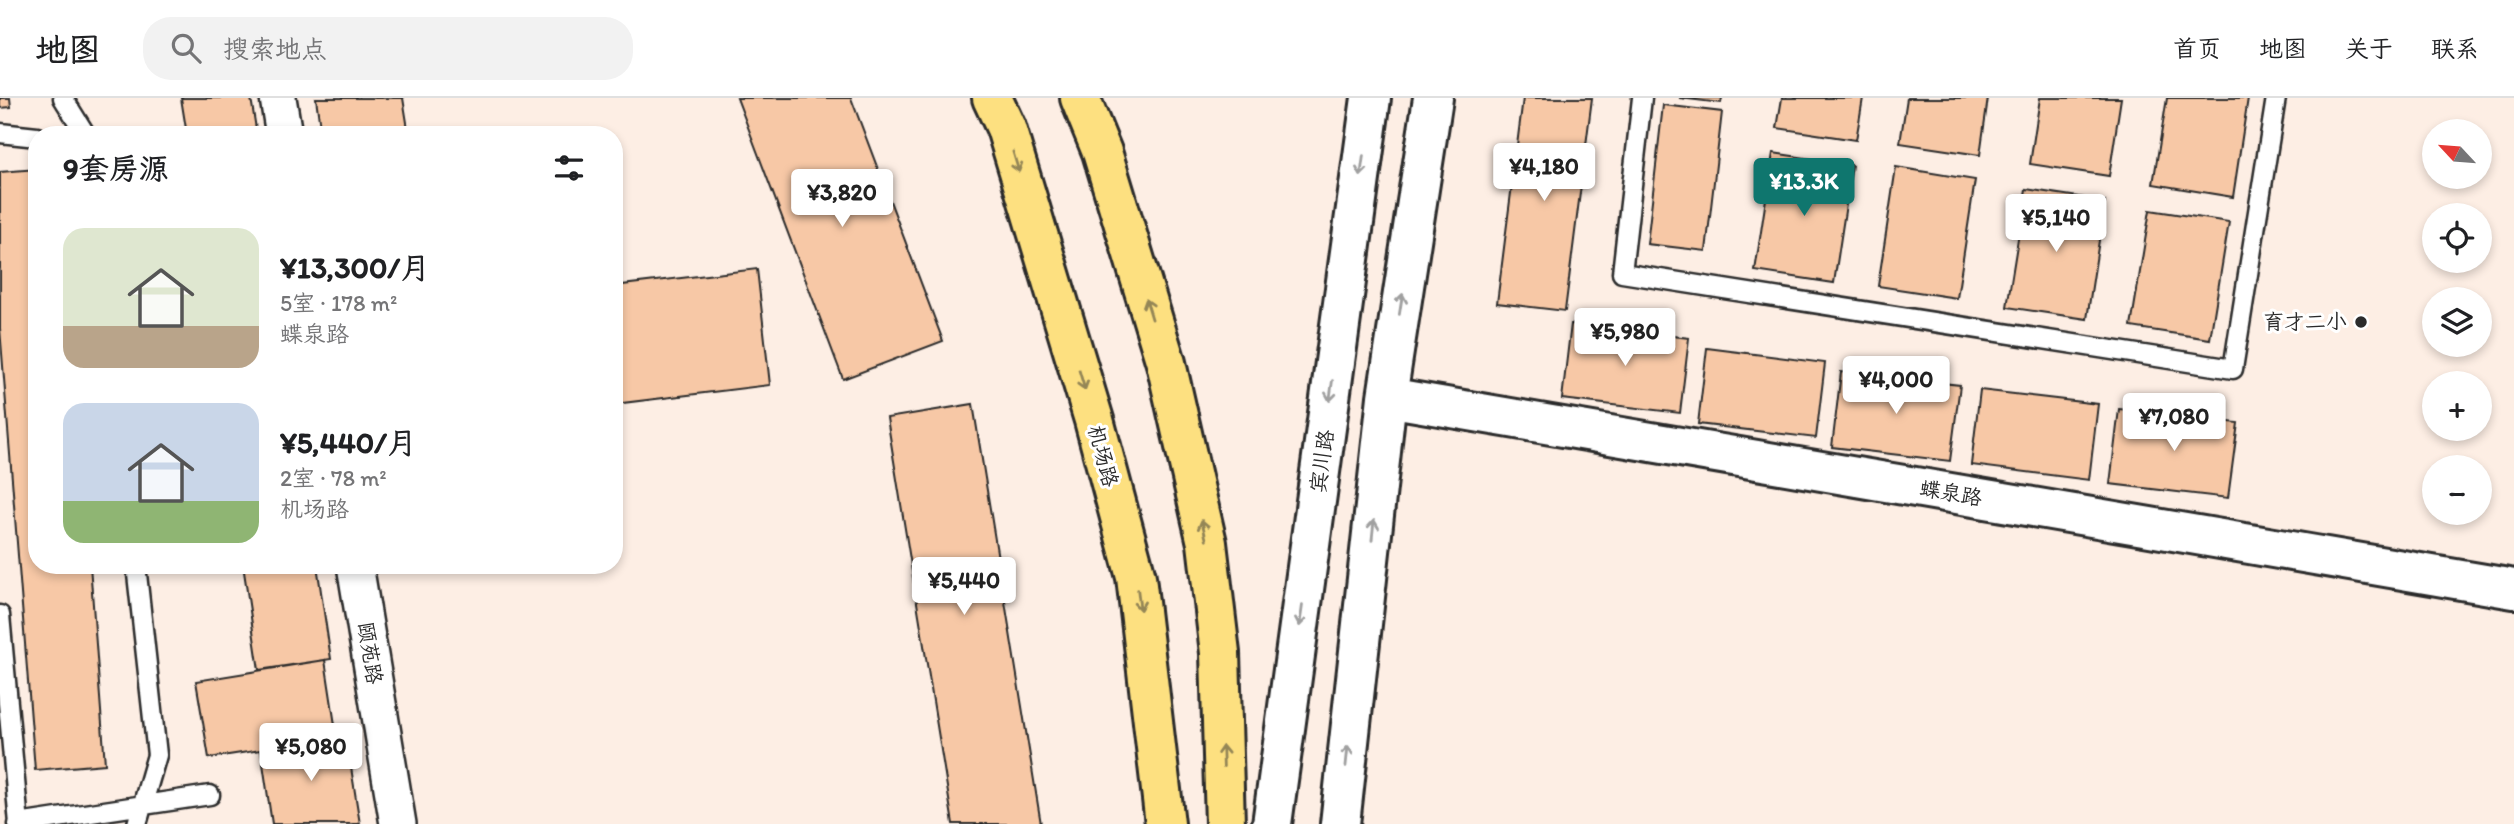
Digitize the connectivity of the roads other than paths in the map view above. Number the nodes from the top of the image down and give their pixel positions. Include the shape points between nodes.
1 (63, 98) edge
2 (278, 98) edge
3 (992, 98) edge
4 (1080, 98) edge
5 (1371, 98) edge
6 (1433, 98) edge
7 (1642, 98) edge
8 (2276, 98) edge
9 (80, 126) edge
10 (283, 126) edge
11 (0, 133) edge
12 (28, 136) edge
13 (1387, 397) junction
14 (137, 574) edge
15 (356, 574) edge
16 (2514, 589) edge
17 (0, 615) edge
18 (210, 796) dead end
19 (142, 805) junction
20 (19, 824) edge
21 (137, 824) edge
22 (398, 824) edge
23 (1165, 824) edge
24 (1225, 824) edge
25 (1272, 824) edge
26 (1340, 824) edge

1 - 9 lane
2 - 10 street
3 -> 23 main road, 机场路 via 1006,128 1094,420 1136,577
24 -> 4 main road via 1220,653 1207,543 1166,363 1102,152
5 -> 25 main road, 宾川路
13 -> 6 main road
7 - 8 lane via 1622,274 2233,369
11 - 12 lane
13 - 16 main road, 蝶泉路
26 -> 13 main road
14 - 19 lane via 157,755
15 - 22 street, 颐苑路
17 - 20 lane
18 - 19 lane
19 - 20 lane
19 - 21 lane

